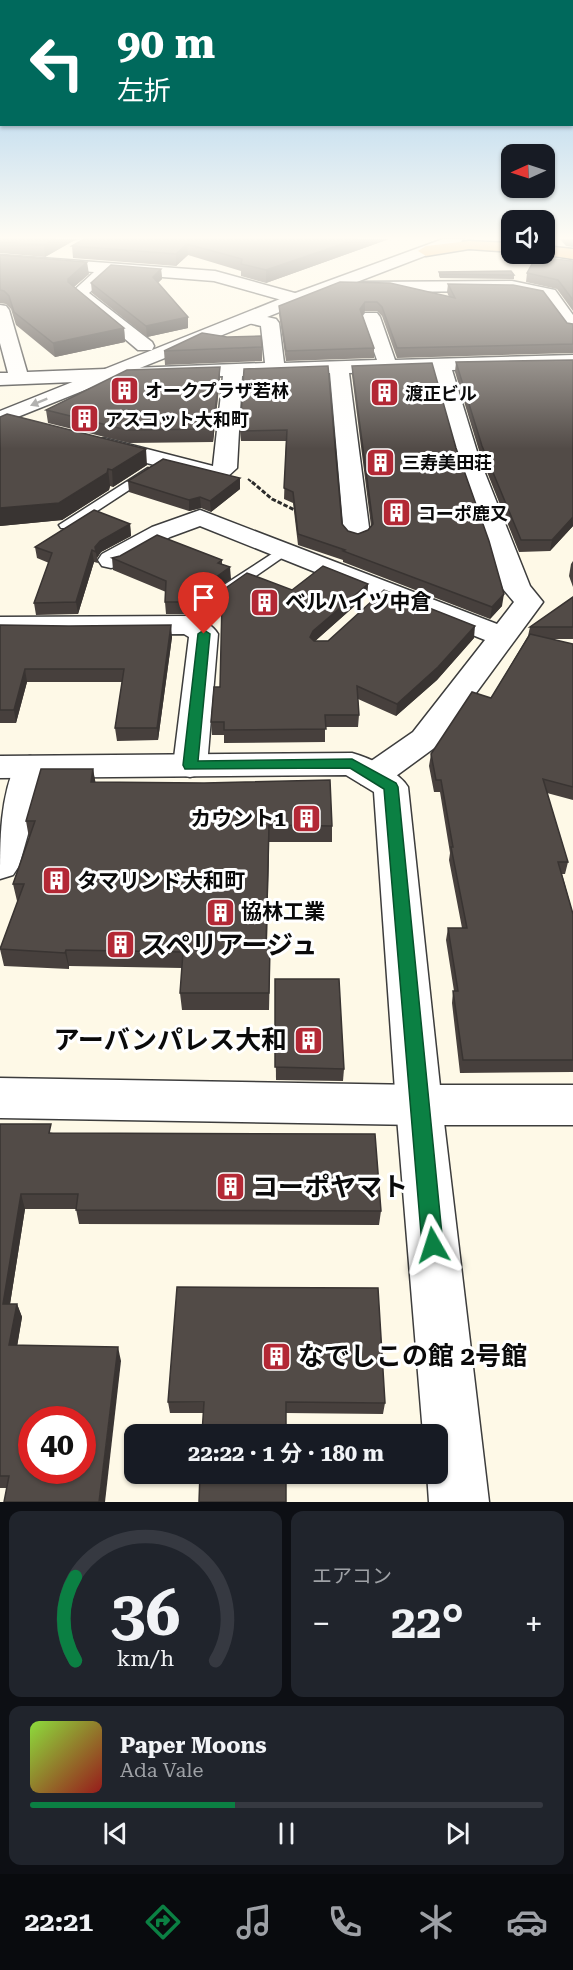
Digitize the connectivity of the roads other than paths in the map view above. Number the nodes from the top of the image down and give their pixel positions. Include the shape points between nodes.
1 (99, 309) edge
2 (248, 309) edge
3 (265, 309) edge
4 (560, 309) edge
5 (0, 310) edge
6 (371, 317) edge
7 (250, 318) junction
8 (573, 327) edge
9 (145, 346) junction
10 (573, 361) edge
11 (441, 365) junction
12 (388, 366) junction
13 (339, 367) junction
14 (275, 369) junction
15 (233, 370) junction
16 (105, 376) junction
17 (63, 377) junction
18 (9, 379) edge
19 (0, 401) edge
20 (0, 419) edge
21 (37, 428) edge
22 (83, 440) edge
23 (164, 461) junction
24 (66, 525) edge
25 (357, 535) edge
26 (284, 550) junction
27 (111, 560) edge
28 (220, 595) edge
29 (0, 626) edge
30 (504, 637) junction
31 (190, 765) junction
32 (15, 767) edge
33 (373, 776) junction
34 (0, 866) edge
35 (0, 1098) edge
36 (418, 1105) junction
37 (573, 1105) edge
38 (459, 1502) edge

1 - 9 street
2 - 9 street
3 - 7 street
4 - 8 street
5 - 18 street
6 - 12 street
7 - 14 street via 270,323
7 - 16 street
9 - 17 street
10 - 11 street
11 - 12 street
11 - 30 street via 480,490 517,589 529,603
12 - 13 street
13 - 14 street
13 - 25 street
14 - 15 street
15 - 16 street
15 - 23 street via 226,468 217,474
16 - 17 street
16 -> 20 street
17 - 18 street
17 - 19 street
20 - 21 street
22 - 23 street
23 - 24 lane
26 - 27 street via 200,517 160,532
26 - 28 lane
26 - 30 street via 377,597
29 - 31 street via 190,625 204,634
30 - 33 street via 425,739
31 - 32 street
31 - 33 street via 352,764
32 - 34 street
33 - 36 street via 391,787
35 - 36 street
36 - 37 street
36 - 38 street

